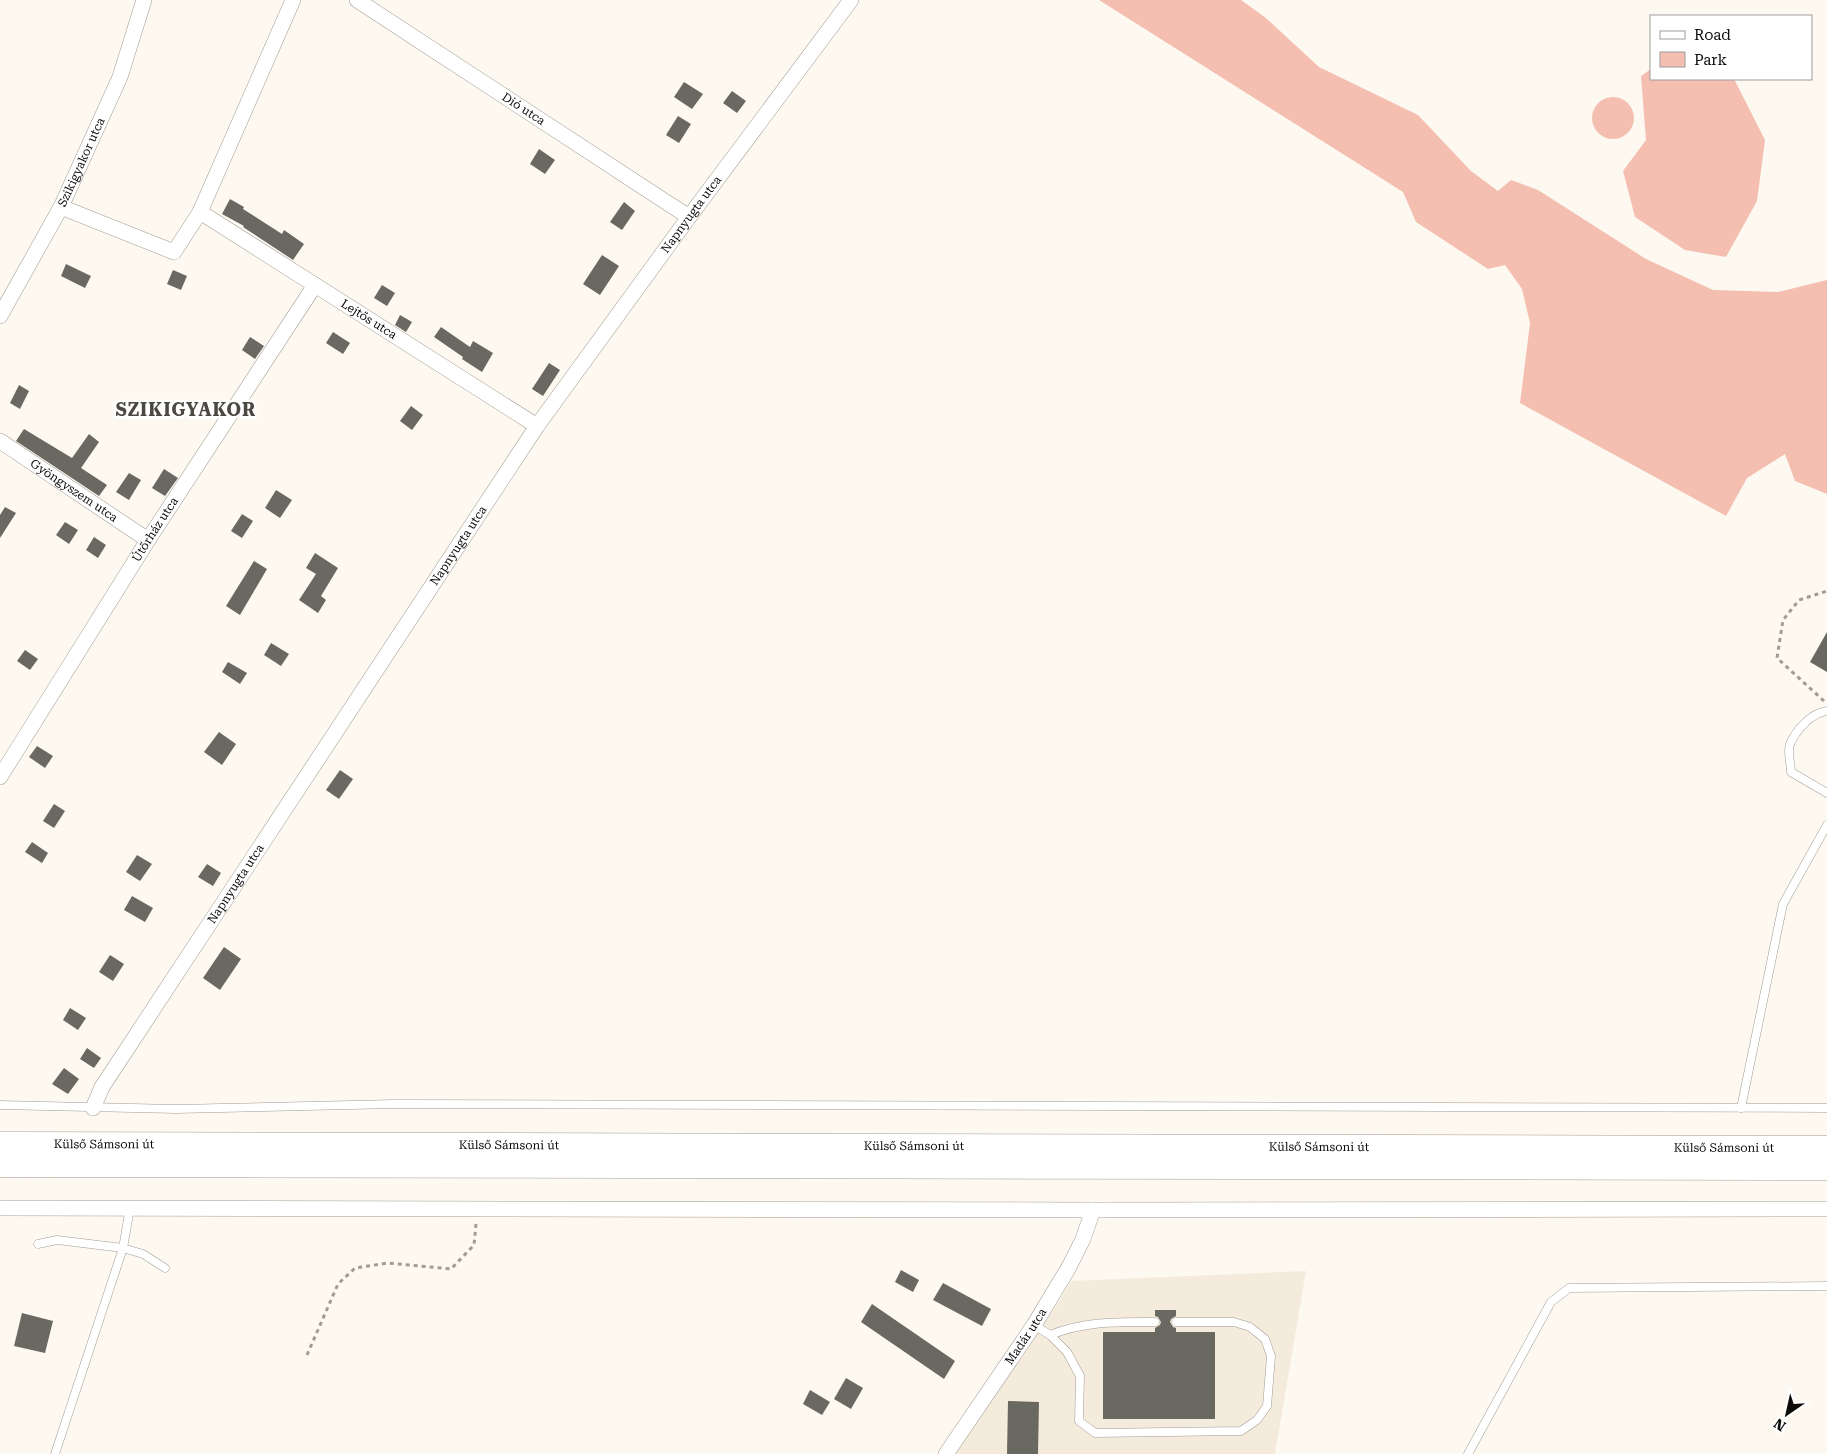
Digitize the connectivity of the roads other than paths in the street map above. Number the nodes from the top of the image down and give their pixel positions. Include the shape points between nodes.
1 (144, 0) edge
2 (293, 0) edge
3 (357, 0) edge
4 (851, 0) edge
5 (61, 207) junction
6 (200, 212) junction
7 (689, 217) junction
8 (315, 285) junction
9 (0, 316) edge
10 (538, 426) junction
11 (0, 441) edge
12 (148, 540) junction
13 (1827, 710) edge
14 (0, 777) edge
15 (1827, 793) edge
16 (1827, 825) edge
17 (0, 1105) edge
18 (92, 1108) junction
19 (1741, 1108) junction
20 (1827, 1108) edge
21 (0, 1144) edge
22 (1827, 1148) edge
23 (0, 1165) edge
24 (1827, 1168) edge
25 (0, 1208) edge
26 (130, 1208) junction
27 (1827, 1209) edge
28 (1093, 1210) junction
29 (38, 1244) dead end
30 (123, 1248) junction
31 (165, 1268) dead end
32 (1827, 1286) edge
33 (1155, 1322) dead end
34 (1176, 1322) dead end
35 (1034, 1325) junction
36 (1050, 1335) junction
37 (55, 1454) edge
38 (946, 1454) edge
39 (1468, 1454) edge

1 - 5 street, Szikigyakor utca via 120,77
2 - 6 street
3 - 7 street, Dió utca
4 - 7 street, Napnyugta utca
5 - 6 street via 174,252
5 - 9 street, Szikigyakor utca
6 - 8 street, Lejtős utca
7 - 10 street, Napnyugta utca
8 - 10 street, Lejtős utca
8 - 12 street, Útőrház utca
10 - 18 street, Napnyugta utca via 107,1079
11 - 12 street, Gyöngyszem utca
12 - 14 street, Útőrház utca
13 - 15 lane via 1804,723 1789,746 1791,772
16 - 19 lane via 1783,904
17 - 18 lane
18 - 19 lane via 403,1104
19 - 20 lane
21 - 22 main road, Külső Sámsoni út
23 - 24 main road, Külső Sámsoni út
25 - 26 street
26 - 28 street
26 - 30 lane
27 - 28 street
28 - 35 street, Madár utca via 1073,1260
29 - 30 lane via 57,1240
30 - 31 lane via 143,1254
30 - 37 lane
32 - 39 lane via 1569,1288 1551,1302
33 - 36 lane via 1104,1322 1070,1327
34 - 36 lane via 1234,1322 1250,1327 1265,1339 1272,1356 1267,1406 1257,1420 1241,1431 1095,1433 1079,1422 1080,1376 1067,1352
35 - 36 lane
35 - 38 street, Madár utca

